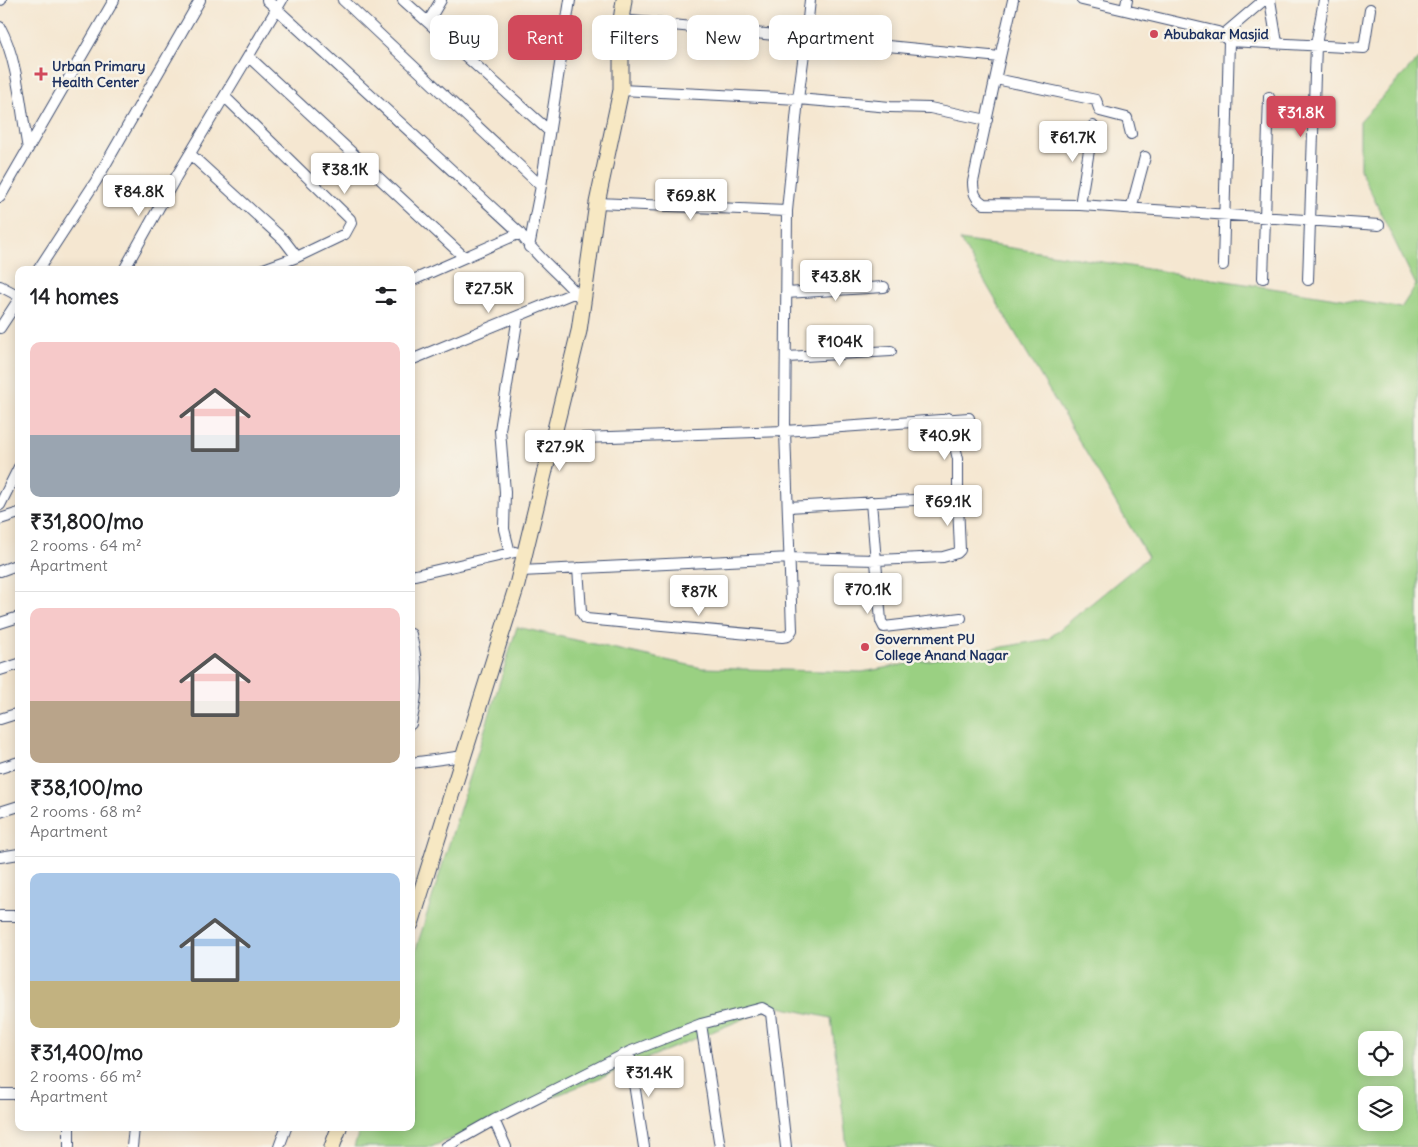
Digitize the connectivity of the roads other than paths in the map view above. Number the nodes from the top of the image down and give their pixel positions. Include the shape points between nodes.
1 (114, 0) edge
2 (200, 0) edge
3 (267, 0) edge
4 (342, 0) edge
5 (403, 0) edge
6 (441, 0) edge
7 (570, 0) edge
8 (624, 0) edge
9 (810, 0) edge
10 (1013, 0) edge
11 (1082, 0) edge
12 (1264, 0) edge
13 (1270, 0) edge
14 (1324, 0) edge
15 (279, 5) edge
16 (1126, 5) edge
17 (1370, 9) dead end
18 (622, 15) edge
19 (808, 15) edge
20 (428, 22) junction
21 (677, 25) edge
22 (0, 27) edge
23 (769, 34) edge
24 (1227, 38) junction
25 (1277, 43) junction
26 (892, 46) edge
27 (1316, 46) junction
28 (250, 57) junction
29 (1000, 57) junction
30 (621, 60) edge
31 (803, 60) edge
32 (996, 79) junction
33 (621, 90) junction
34 (225, 97) junction
35 (1269, 97) dead end
36 (798, 99) junction
37 (987, 120) junction
38 (1093, 126) dead end
39 (548, 130) junction
40 (1131, 134) dead end
41 (28, 149) junction
42 (190, 154) junction
43 (1145, 157) dead end
44 (541, 186) junction
45 (0, 197) edge
46 (596, 204) junction
47 (1080, 205) junction
48 (1131, 209) junction
49 (787, 211) junction
50 (1223, 216) junction
51 (1266, 218) junction
52 (1312, 221) junction
53 (1379, 225) dead end
54 (520, 233) junction
55 (529, 247) junction
56 (462, 256) junction
57 (297, 258) junction
58 (1223, 265) dead end
59 (41, 266) edge
60 (126, 266) edge
61 (273, 266) edge
62 (1263, 278) dead end
63 (415, 279) edge
64 (1308, 280) dead end
65 (0, 286) edge
66 (884, 287) dead end
67 (786, 293) junction
68 (15, 295) edge
69 (580, 297) junction
70 (15, 304) edge
71 (518, 316) junction
72 (0, 328) edge
73 (891, 351) dead end
74 (787, 357) junction
75 (415, 358) edge
76 (948, 418) junction
77 (969, 418) dead end
78 (785, 431) junction
79 (553, 439) junction
80 (15, 476) edge
81 (870, 502) junction
82 (958, 504) junction
83 (0, 505) edge
84 (788, 507) junction
85 (15, 514) edge
86 (0, 519) edge
87 (526, 549) junction
88 (510, 553) junction
89 (790, 558) junction
90 (877, 560) junction
91 (15, 565) edge
92 (578, 568) junction
93 (0, 571) edge
94 (521, 571) junction
95 (415, 575) edge
96 (15, 618) edge
97 (961, 618) dead end
98 (0, 623) edge
99 (415, 651) edge
100 (15, 665) edge
101 (0, 670) edge
102 (415, 706) edge
103 (15, 714) edge
104 (0, 719) edge
105 (464, 756) junction
106 (415, 762) edge
107 (15, 763) edge
108 (0, 768) edge
109 (15, 807) edge
110 (0, 812) edge
111 (15, 855) edge
112 (0, 857) edge
113 (415, 911) edge
114 (0, 916) edge
115 (15, 916) edge
116 (701, 1024) junction
117 (629, 1052) junction
118 (0, 1094) edge
119 (15, 1094) edge
120 (494, 1120) junction
121 (69, 1131) edge
122 (134, 1131) edge
123 (285, 1131) edge
124 (338, 1131) edge
125 (69, 1147) edge
126 (132, 1147) edge
127 (280, 1147) edge
128 (332, 1147) edge
129 (446, 1147) edge
130 (506, 1147) edge
131 (644, 1147) edge
132 (720, 1147) edge
133 (786, 1147) edge

1 - 41 street
2 - 59 street via 96,181
3 - 15 street
4 - 44 street
5 - 20 street
6 - 20 street
7 - 39 street
8 - 18 street
9 - 19 street
10 - 29 street
11 - 16 street
12 - 24 street
13 - 25 street
14 - 27 street
15 - 28 street
15 - 54 street
16 - 24 street
17 - 27 street via 1364,48
20 - 39 street
21 - 23 street
22 - 41 street via 6,38 16,80
24 - 25 street
24 - 50 street
25 - 27 street
26 - 29 street
27 - 52 street
28 - 34 street
28 - 56 street
29 - 32 street
30 - 33 street
31 - 36 street
32 - 37 street
32 - 40 street via 1096,100 1100,111 1127,118
33 - 36 street
33 - 46 street
34 - 42 street
34 - 57 street via 350,219 345,234
35 - 51 street
36 - 37 street via 930,108
36 - 49 street
37 - 47 street via 973,182 979,202
38 - 47 street
39 - 44 street
41 - 45 street
42 - 57 street via 284,240
42 - 60 street
43 - 48 street
44 - 55 street
46 - 49 street
46 - 69 street
47 - 48 street
48 - 50 street
49 - 67 street
50 - 51 street
50 - 58 street
51 - 52 street
51 - 62 street
52 - 53 street
52 - 64 street
54 - 55 street
54 - 56 street
55 - 69 street
56 - 63 street
57 - 61 street
65 - 68 street
66 - 67 street
67 - 74 street
69 - 71 street
69 - 79 street via 579,331
70 - 72 street
71 - 75 street
71 - 88 street via 500,430 504,529
73 - 74 street
74 - 78 street
76 - 77 street
76 - 78 street
76 - 82 street via 958,459
78 - 79 street
78 - 84 street
79 - 87 street
80 - 83 street
81 - 82 street via 950,498
81 - 84 street
81 - 90 street
82 - 90 street via 960,550 957,554
84 - 89 street
85 - 86 street
87 - 88 street
87 - 94 street
88 - 95 street
89 - 90 street
89 - 92 street
89 - 92 street via 792,630 788,636 782,637 586,619 582,615
90 - 97 street via 884,627
91 - 93 street
92 - 94 street
94 - 105 street
96 - 98 street
99 - 102 street via 418,692
100 - 101 street
103 - 104 street
105 - 106 street
105 - 113 street
107 - 108 street
109 - 110 street
111 - 112 street
114 - 115 street
116 - 117 street
116 - 132 street
116 - 133 street via 762,1008 771,1014
117 - 120 street
117 - 131 street
118 - 119 street
120 - 129 street
120 - 130 street
121 - 125 street
122 - 126 street
123 - 127 street
124 - 128 street

